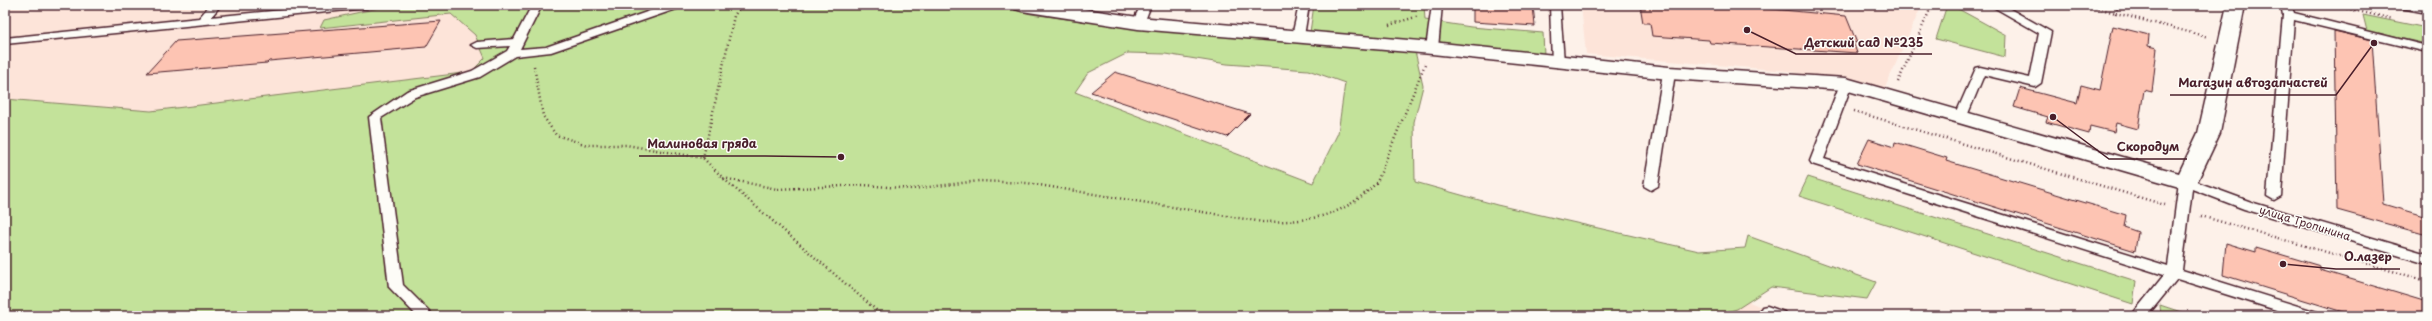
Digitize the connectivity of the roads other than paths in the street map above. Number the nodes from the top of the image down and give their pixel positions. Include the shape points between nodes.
1 (216, 5) edge
2 (367, 5) edge
3 (537, 5) edge
4 (678, 5) edge
5 (1022, 5) edge
6 (1304, 5) edge
7 (1555, 5) edge
8 (1995, 5) edge
9 (2236, 5) edge
10 (2400, 5) edge
11 (1437, 9) edge
12 (2287, 10) edge
13 (2427, 10) edge
14 (1142, 14) edge
15 (203, 20) junction
16 (1298, 36) junction
17 (5, 41) edge
18 (477, 45) dead end
19 (515, 48) junction
20 (1432, 48) junction
21 (2427, 49) edge
22 (1558, 63) junction
23 (1669, 74) junction
24 (1846, 84) junction
25 (1961, 116) junction
26 (2186, 182) junction
27 (1651, 186) dead end
28 (2274, 196) dead end
29 (2427, 259) edge
30 (2174, 271) junction
31 (426, 316) edge
32 (2139, 316) edge
33 (2312, 316) edge

1 - 15 lane
2 - 15 lane
3 - 19 lane
4 - 19 lane via 547,50
5 - 14 street
6 - 16 lane
7 - 22 lane
8 - 25 lane via 2045,32 2035,83 1980,71
9 - 26 street via 2209,133
10 - 13 lane
11 - 20 lane
12 - 21 lane
12 - 28 lane
14 - 16 street
15 - 17 lane
16 - 20 street
18 - 19 lane
19 - 31 lane via 476,74 411,94 375,117 396,288
20 - 22 street
22 - 23 street
23 - 24 street
23 - 27 lane
24 - 25 street
24 - 30 lane via 1817,161
25 - 26 street
26 - 29 lane, улица Тропинина via 2249,206
26 - 30 lane
30 - 32 lane
30 - 33 lane

